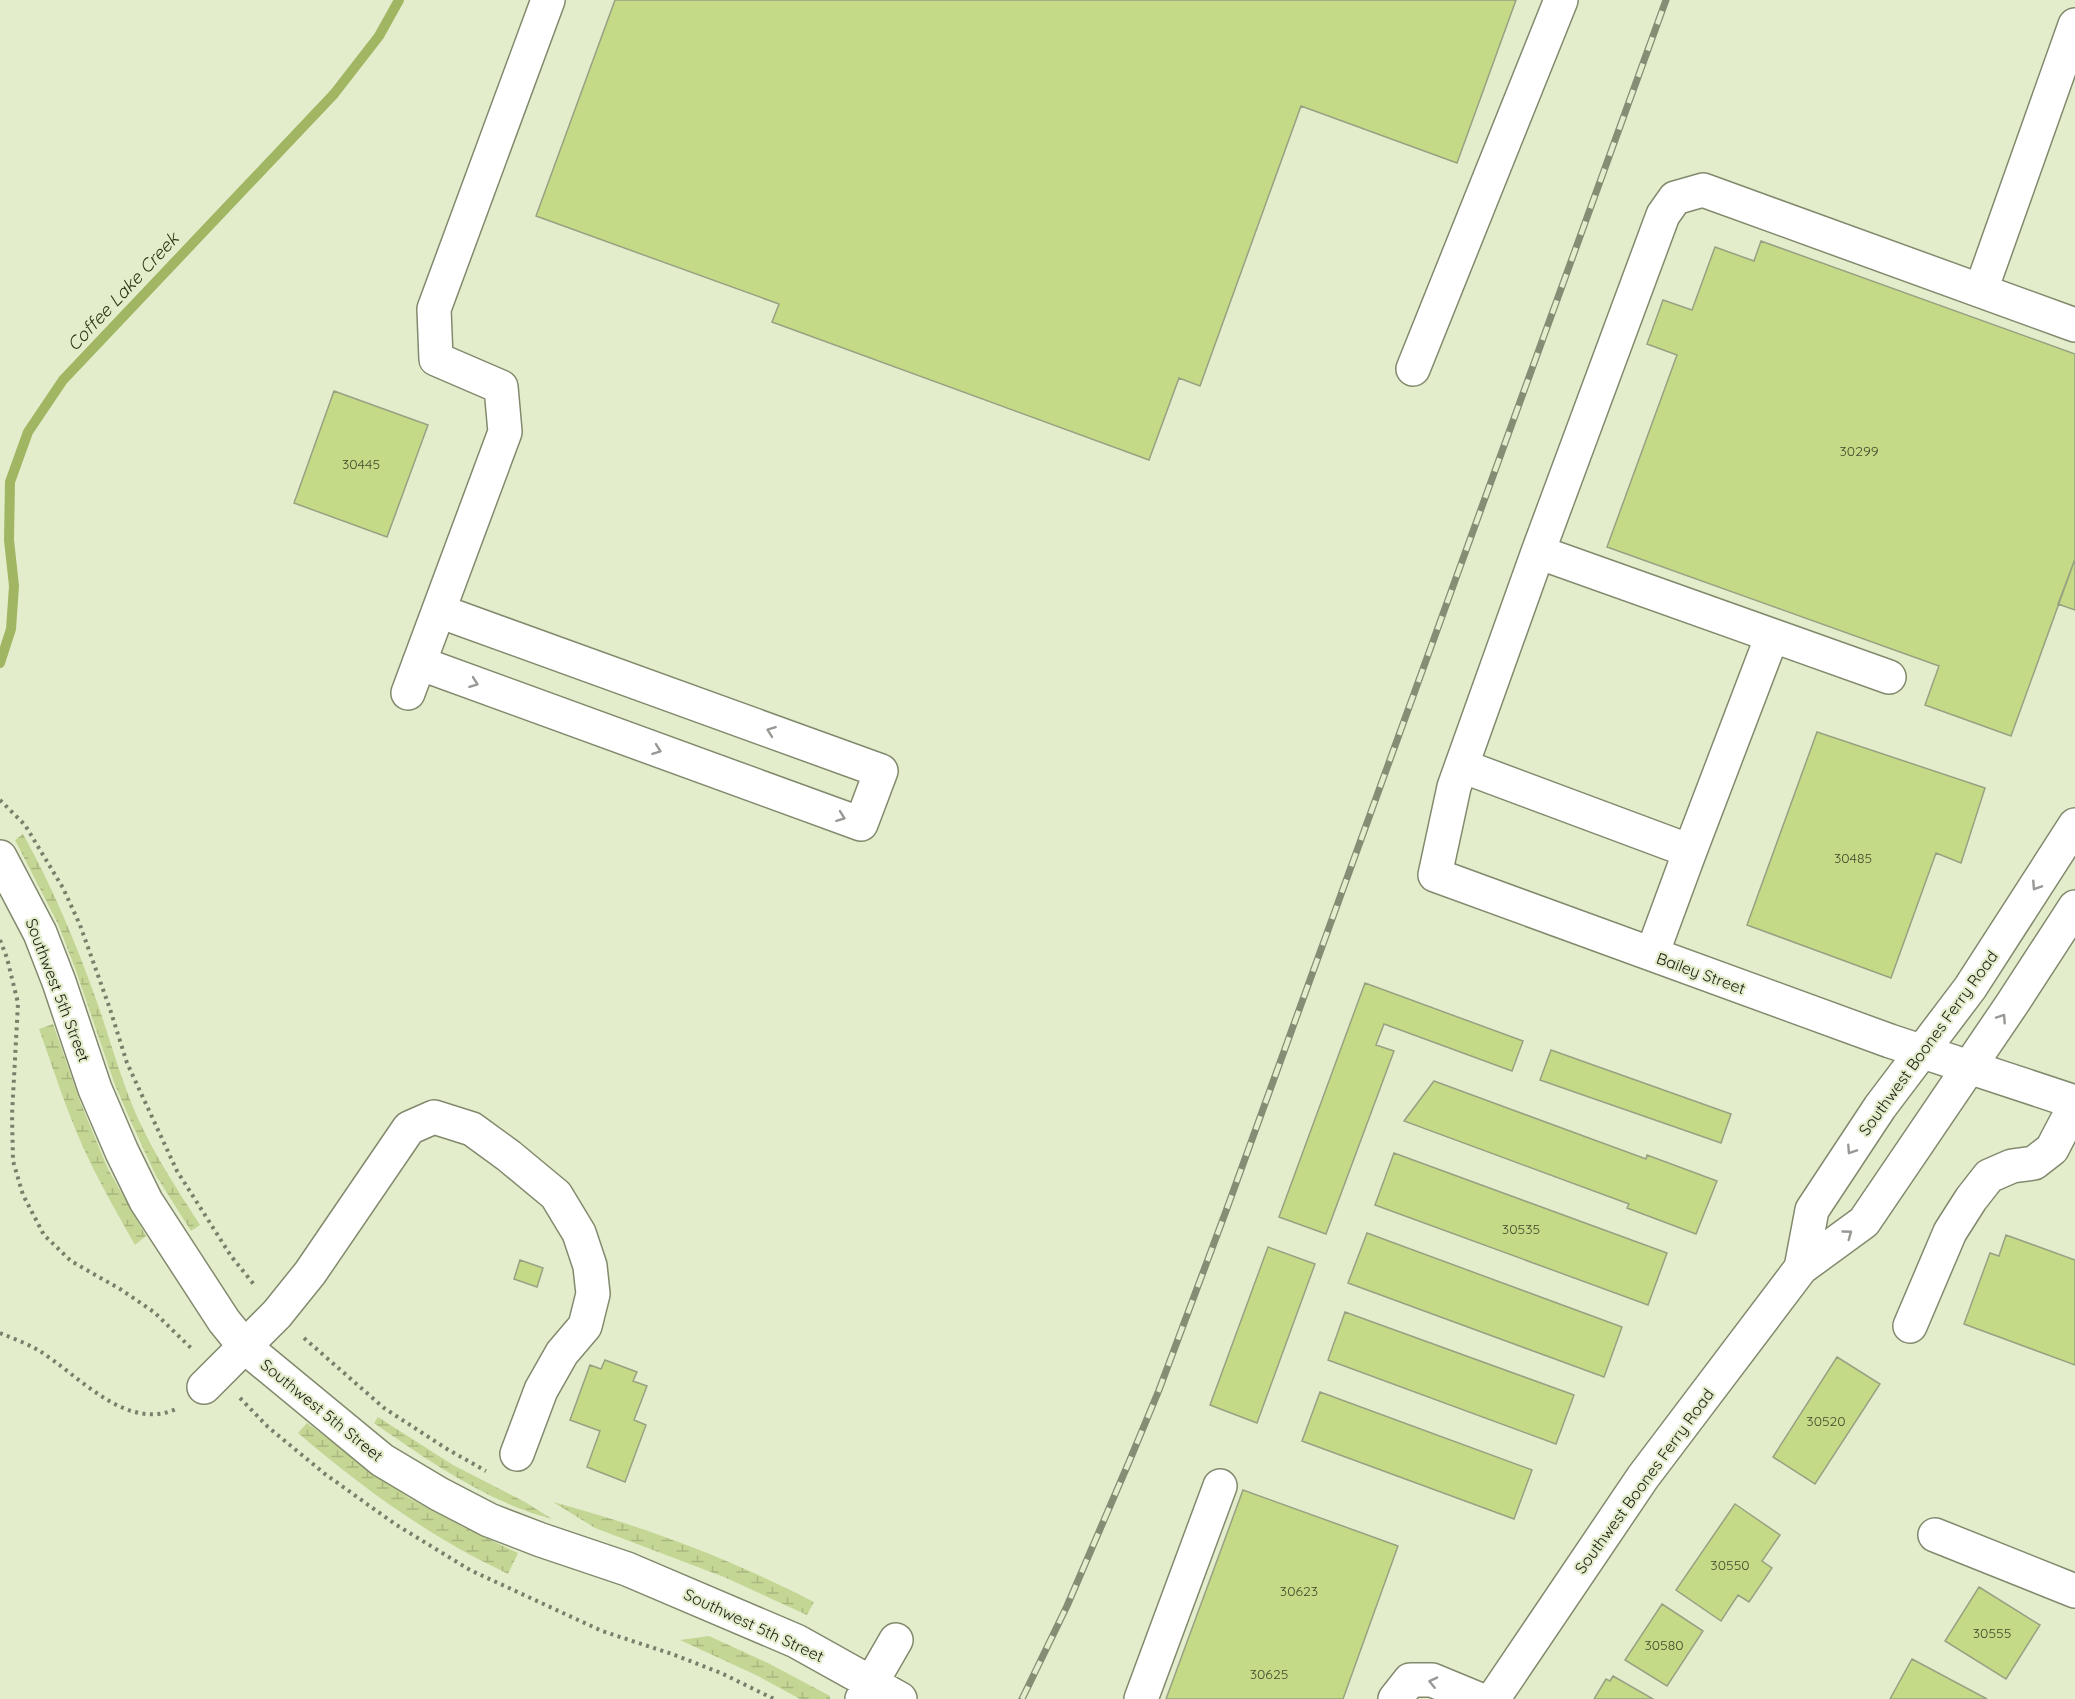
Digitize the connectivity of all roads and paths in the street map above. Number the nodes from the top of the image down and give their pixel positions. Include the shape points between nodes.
1 (548, 0) edge
2 (1561, 0) edge
3 (2075, 25) edge
4 (1981, 290) junction
5 (2075, 325) edge
6 (1413, 369) dead end
7 (1538, 552) junction
8 (439, 611) junction
9 (1772, 636) junction
10 (1889, 677) dead end
11 (1462, 766) junction
12 (0, 800) edge
13 (2075, 825) edge
14 (1690, 851) junction
15 (0, 857) edge
16 (2075, 907) edge
17 (1652, 954) junction
18 (1922, 1051) junction
19 (1969, 1067) junction
20 (2075, 1103) edge
21 (1801, 1268) junction
22 (278, 1314) junction
23 (1910, 1326) dead end
24 (0, 1333) edge
25 (245, 1347) junction
26 (204, 1387) joint
27 (517, 1454) dead end
28 (493, 1475) dead end
29 (1220, 1486) dead end
30 (1935, 1535) dead end
31 (2075, 1591) edge
32 (896, 1640) dead end
33 (866, 1691) edge
34 (900, 1699) edge
35 (1141, 1699) edge
36 (1395, 1699) edge
37 (1478, 1699) edge
38 (1493, 1699) edge

1 - 8 street via 435,309 436,358 501,387 505,432
2 - 6 street
3 - 4 street
4 - 5 street
4 - 7 street via 1703,190 1675,198 1663,215
7 - 9 street
7 - 11 street
8 -> 8 street via 414,678 861,824 881,771
9 - 10 street
9 - 14 street
11 - 14 street
11 - 17 street, Bailey Street via 1435,876
12 - 22 path via 25,825 63,888 87,944 127,1063 177,1171 231,1256
13 -> 18 street, Southwest Boones Ferry Road via 1970,988
14 - 17 street
15 - 25 street, Southwest 5th Street via 39,933 95,1089 146,1201
19 -> 16 street, Southwest Boones Ferry Road
17 - 18 street, Bailey Street
18 - 19 street, Bailey Street
18 -> 21 street, Southwest Boones Ferry Road via 1812,1210
19 - 20 street, Bailey Street
21 -> 19 street, Southwest Boones Ferry Road via 1864,1222
20 - 23 street via 2052,1149 2034,1163 2012,1166 1989,1176 1971,1199 1950,1232
21 - 38 street, Southwest Boones Ferry Road via 1643,1477
22 - 25 street
22 - 27 street via 310,1274 409,1128 434,1117 472,1130 556,1195 579,1233 590,1266 593,1294 585,1326 562,1353 541,1390
22 - 28 path via 384,1408
24 - 26 path via 38,1350 107,1399 139,1414 166,1413 188,1404
25 - 26 street
25 - 33 street, Southwest 5th Street via 382,1460 439,1494 489,1520 627,1569 796,1641
29 - 35 street
30 - 31 street
32 - 33 street
33 - 34 street, Southwest 5th Street
37 -> 36 street via 1432,1680 1410,1680

